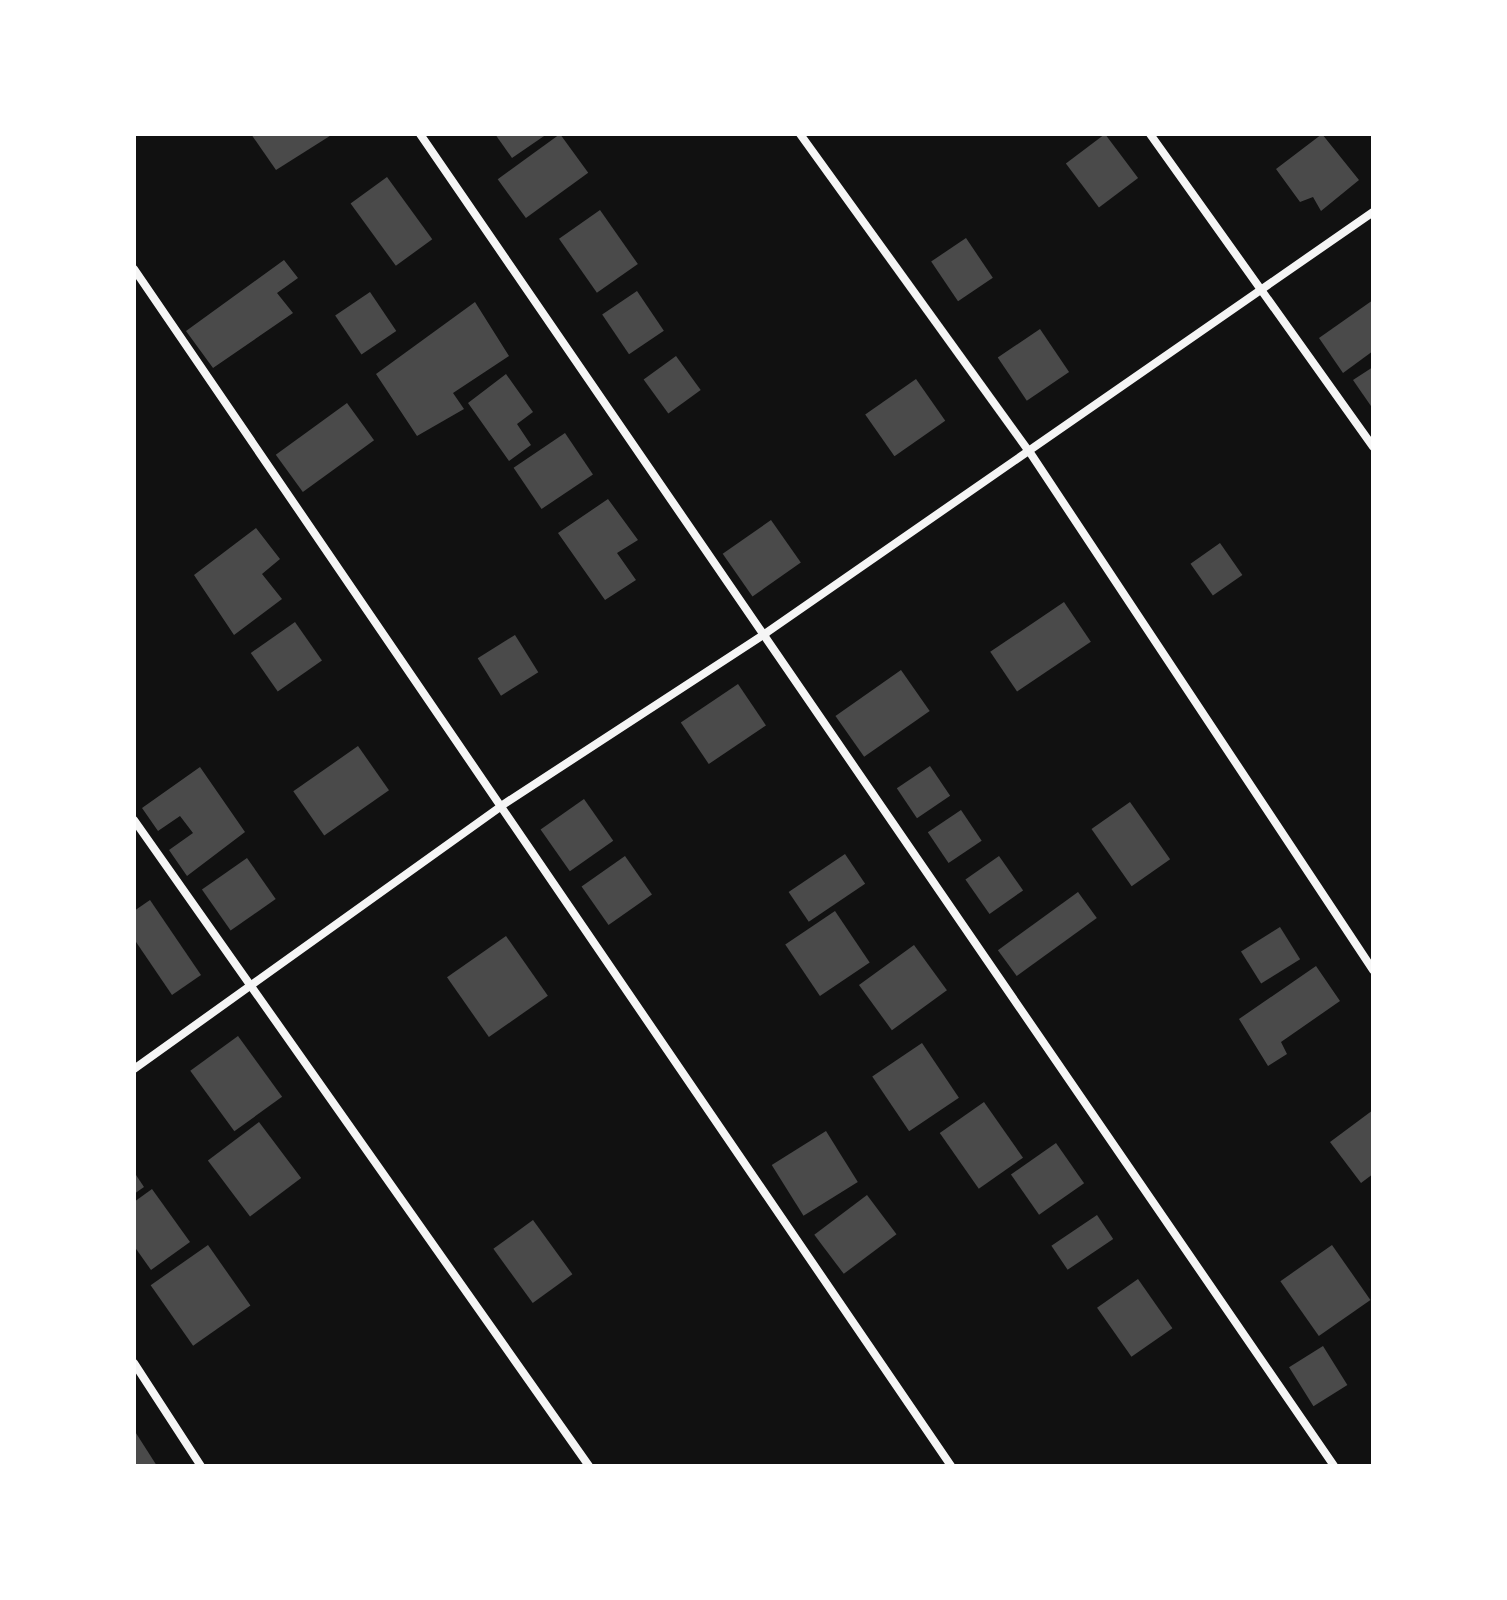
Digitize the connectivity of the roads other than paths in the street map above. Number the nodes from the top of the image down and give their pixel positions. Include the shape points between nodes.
1 (420, 134) edge
2 (800, 134) edge
3 (1150, 134) edge
4 (1373, 212) edge
5 (134, 269) edge
6 (1262, 287) junction
7 (1373, 447) edge
8 (1029, 451) junction
9 (766, 633) junction
10 (501, 806) junction
11 (134, 820) edge
12 (1373, 970) edge
13 (249, 989) junction
14 (134, 1069) edge
15 (134, 1363) edge
16 (201, 1466) edge
17 (589, 1466) edge
18 (951, 1466) edge
19 (1334, 1466) edge

1 - 9 street
2 - 8 street
3 - 6 street
4 - 6 street
5 - 10 street
6 - 7 street
6 - 8 street
8 - 9 street
8 - 12 street
9 - 10 street
9 - 19 street
10 - 13 street
10 - 18 street
11 - 13 street
13 - 14 street
13 - 17 street
15 - 16 street

